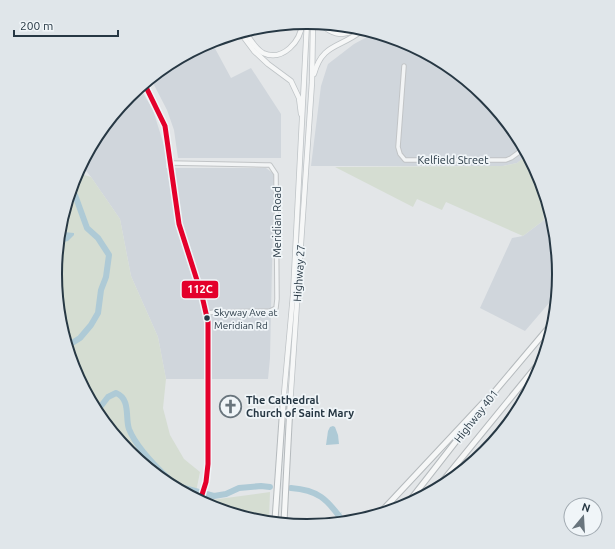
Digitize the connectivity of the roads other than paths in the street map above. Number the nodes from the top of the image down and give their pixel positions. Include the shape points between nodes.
1 (300, 29) edge
2 (307, 29) edge
3 (313, 29) edge
4 (328, 30) edge
5 (348, 33) edge
6 (356, 34) edge
7 (248, 36) edge
8 (244, 37) edge
9 (404, 66) dead end
10 (312, 82) junction
11 (147, 89) edge
12 (302, 122) junction
13 (520, 152) edge
14 (172, 163) junction
15 (206, 313) junction
16 (546, 330) edge
17 (533, 370) edge
18 (496, 390) junction
19 (283, 405) joint
20 (290, 405) joint
21 (445, 478) edge
22 (202, 496) edge
23 (413, 496) edge
24 (385, 507) edge
25 (275, 518) edge
26 (284, 519) edge

1 - 7 main road via 291,47 275,55 262,53
2 - 12 main road, Highway 27
3 - 10 main road, Highway 27
4 - 5 main road
6 - 10 main road via 325,52 318,63
8 - 12 main road via 254,51 291,81 299,98
9 - 13 street, Kelfield Street via 398,147 405,160 506,160
10 - 20 main road, Highway 27
11 - 14 street via 165,126
12 - 19 main road, Highway 27 via 293,295
14 - 15 street via 179,224
14 - 15 street, Meridian Road via 270,165 276,174 276,308 270,311
15 - 22 street via 209,418 206,482
16 - 18 highway, Highway 401
17 - 21 highway, Highway 401
18 - 23 highway, Highway 401
18 - 24 highway
19 - 25 highway, Highway 27
20 - 26 highway, Highway 27

